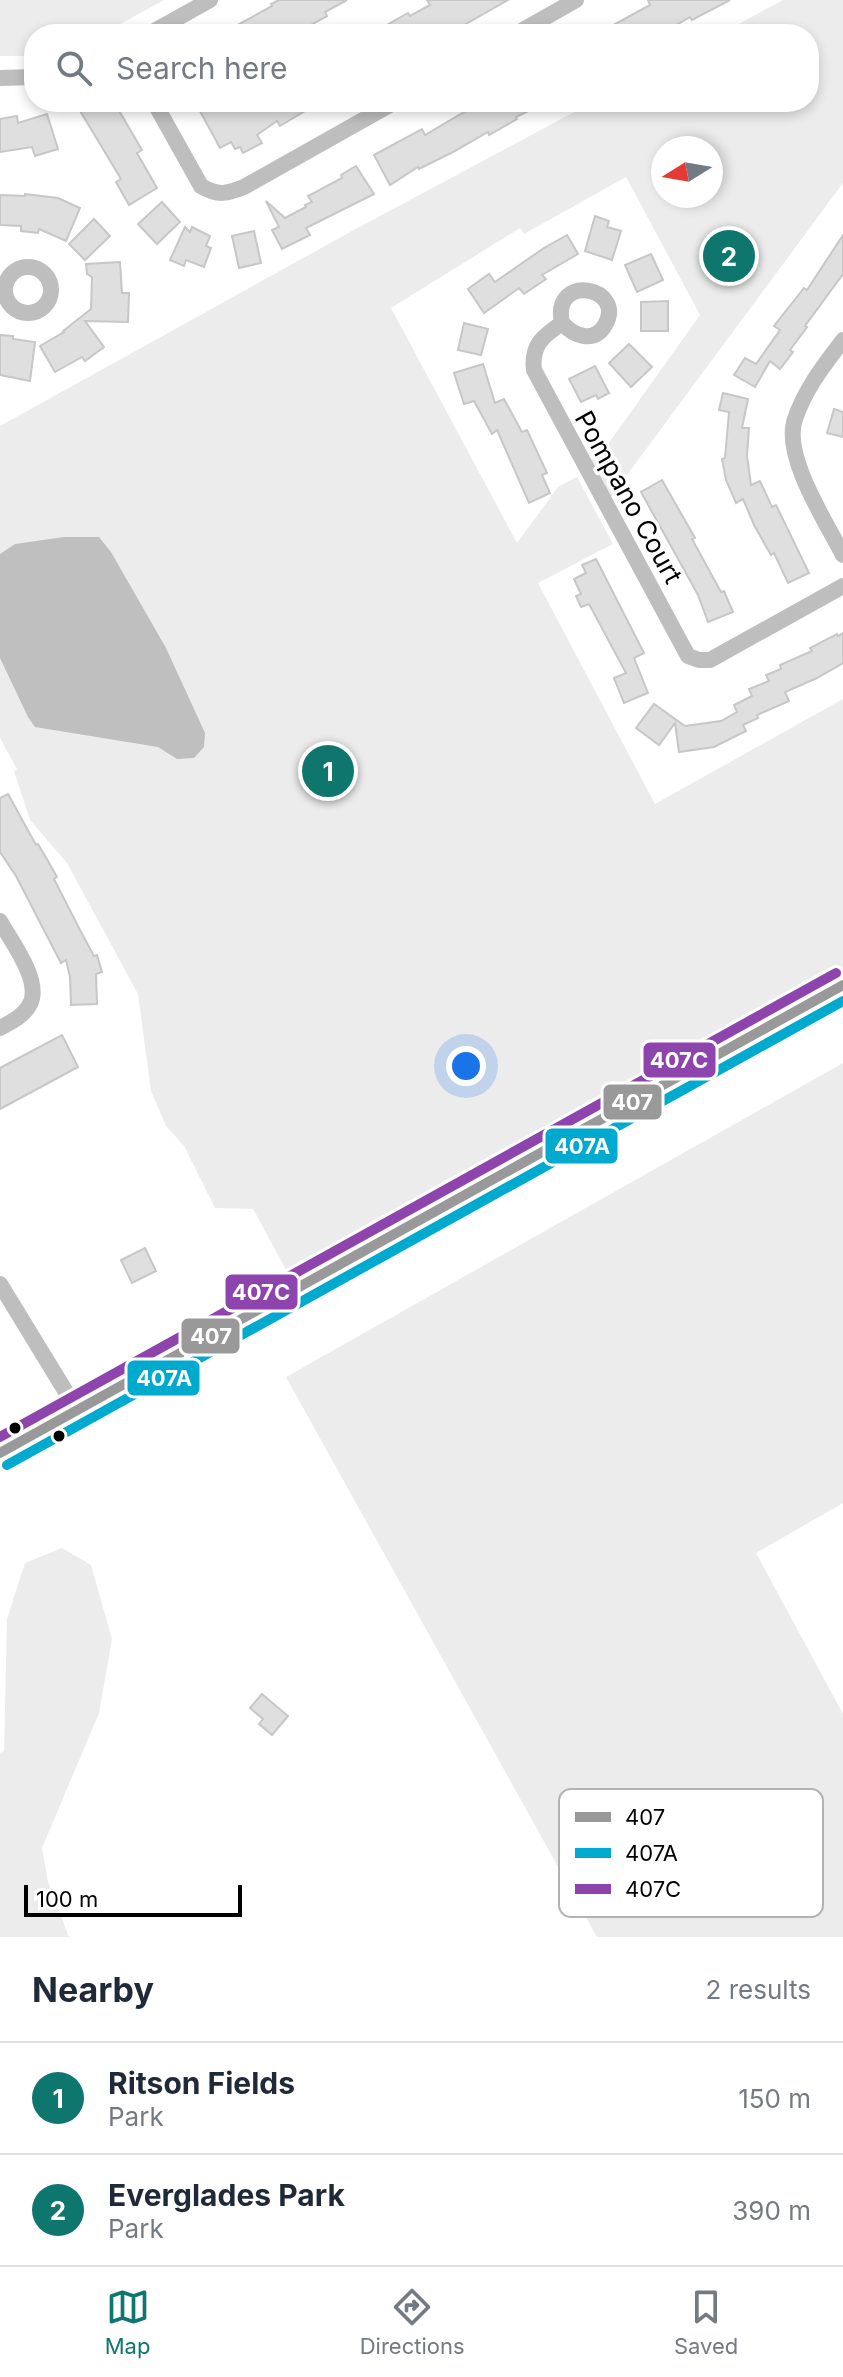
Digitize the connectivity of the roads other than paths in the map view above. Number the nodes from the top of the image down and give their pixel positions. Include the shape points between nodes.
1 (210, 0) edge
2 (576, 0) edge
3 (167, 24) edge
4 (534, 24) edge
5 (24, 77) edge
6 (0, 78) edge
7 (160, 112) edge
8 (377, 112) edge
9 (562, 323) dead end
10 (843, 340) edge
11 (843, 555) edge
12 (843, 586) edge
13 (0, 921) edge
14 (843, 985) edge
15 (0, 1028) edge
16 (0, 1284) edge
17 (77, 1410) junction
18 (0, 1453) edge

1 - 3 street
2 - 4 street
5 - 6 street
7 - 8 street via 201,186 213,193 244,187
9 - 12 street, Pompano Court via 535,346 534,370 688,656 710,660
10 - 11 street via 815,377 793,421 792,443 796,463
13 - 15 street via 32,979 32,1002 20,1017
14 - 17 main road
16 - 17 street
17 - 18 main road

